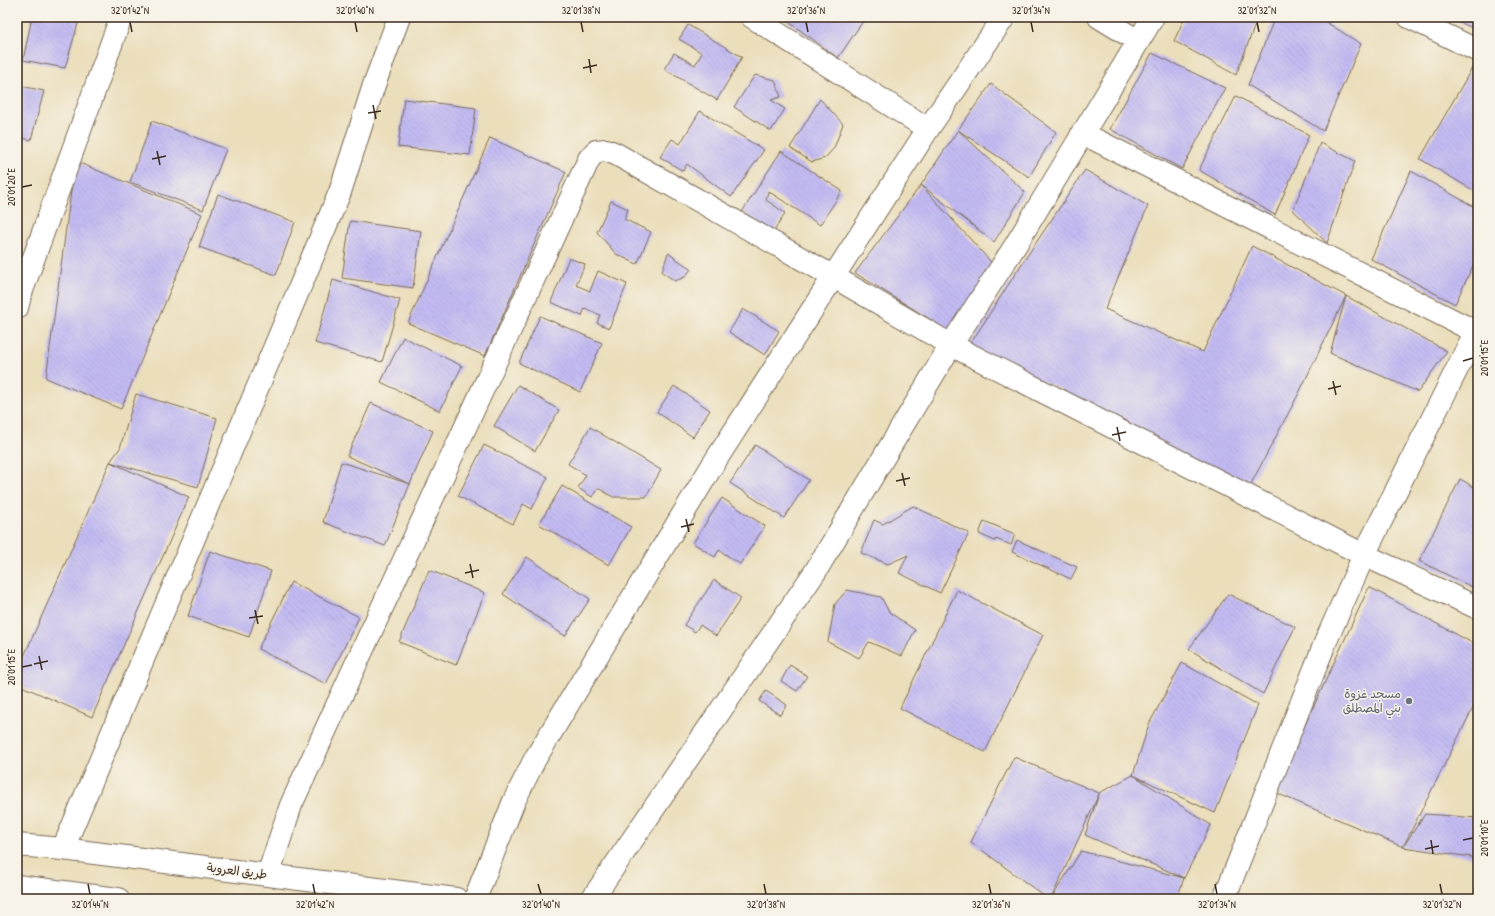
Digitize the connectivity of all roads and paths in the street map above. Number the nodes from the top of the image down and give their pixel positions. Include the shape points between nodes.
1 (121, 17) edge
2 (399, 17) edge
3 (752, 17) edge
4 (1004, 17) edge
5 (1099, 17) edge
6 (1153, 17) edge
7 (1409, 17) edge
8 (1138, 41) junction
9 (1478, 51) edge
10 (928, 129) junction
11 (1082, 133) junction
12 (834, 277) junction
13 (18, 300) edge
14 (1477, 330) edge
15 (951, 345) junction
16 (1364, 556) junction
17 (1478, 608) edge
18 (17, 845) edge
19 (63, 849) junction
20 (268, 875) junction
21 (17, 886) edge
22 (118, 899) edge
23 (456, 899) edge
24 (475, 899) edge
25 (592, 899) edge
26 (1224, 899) edge

1 - 13 street
2 - 19 street via 340,192
3 - 10 street
4 - 10 street
5 - 8 street
6 - 8 street
7 - 9 street
8 - 11 street
10 - 12 street
11 - 14 street
11 - 15 street via 1015,246
12 - 15 street
12 - 20 street via 616,154 606,150 596,151 589,159 291,805
12 - 24 street via 712,466 535,759 514,801
14 - 16 street
15 - 16 street
15 - 25 street via 815,572
16 - 17 street
16 - 26 street via 1325,643
18 - 19 street, طريق العروبة
19 - 20 street, طريق العروبة
20 - 23 street, طريق العروبة
21 - 22 street

